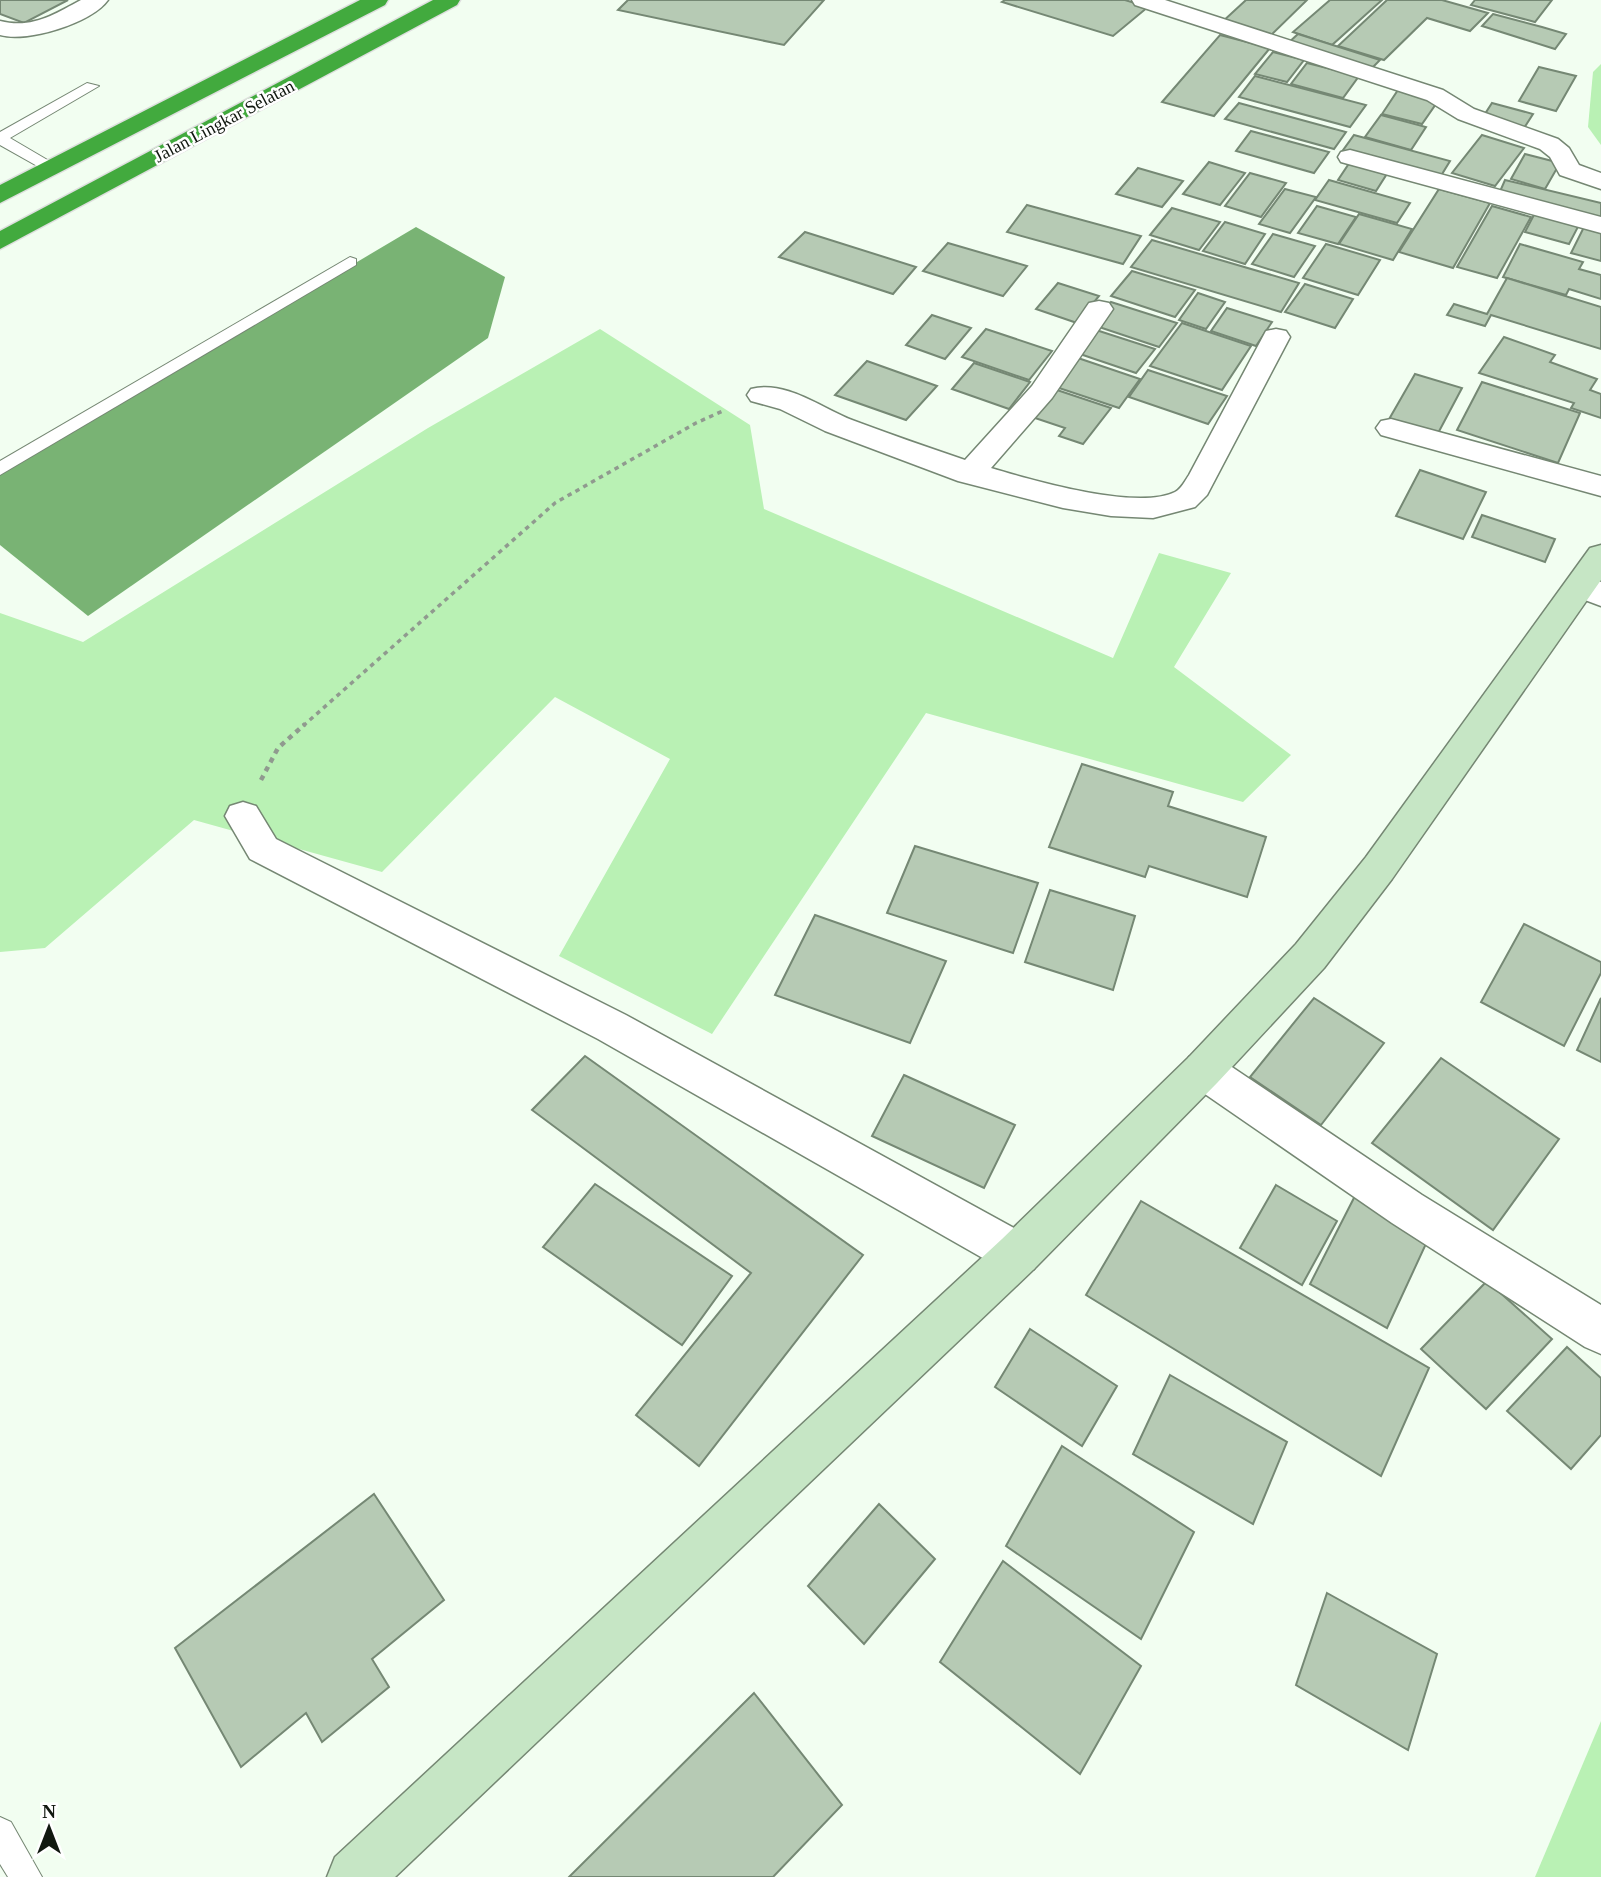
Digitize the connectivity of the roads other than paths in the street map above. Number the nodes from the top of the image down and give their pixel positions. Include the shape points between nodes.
1 (97, 0) edge
2 (377, 0) edge
3 (449, 0) edge
4 (1143, 0) edge
5 (0, 28) edge
6 (92, 86) dead end
7 (0, 139) edge
8 (1350, 157) dead end
9 (51, 168) junction
10 (1601, 181) edge
11 (0, 195) edge
12 (1601, 225) edge
13 (0, 241) edge
14 (349, 262) dead end
15 (1099, 309) dead end
16 (1276, 337) dead end
17 (761, 395) road end
18 (1391, 428) dead end
19 (0, 470) edge
20 (969, 474) junction
21 (1601, 486) edge
22 (1594, 579) edge
23 (243, 816) dead end
24 (1203, 1070) junction
25 (1018, 1254) junction
26 (1601, 1331) edge
27 (0, 1833) edge
28 (26, 1877) edge
29 (355, 1877) edge

1 - 5 street via 37,30 12,34
2 - 9 highway, Jalan Lingkar Selatan
3 - 13 highway, Jalan Lingkar Selatan
4 - 10 street via 1436,95 1466,114 1549,144 1569,170
6 - 7 lane
7 - 9 lane
8 - 12 street
9 - 11 highway, Jalan Lingkar Selatan
14 - 19 lane
15 - 20 street via 1042,392
16 - 20 street via 1228,434 1186,499 1130,508
17 - 20 street via 789,401 822,419
18 - 21 street
22 - 24 street via 1310,956
23 - 25 street via 263,849 612,1027
24 - 25 street
24 - 26 street via 1406,1209
25 - 29 street
27 - 28 lane

